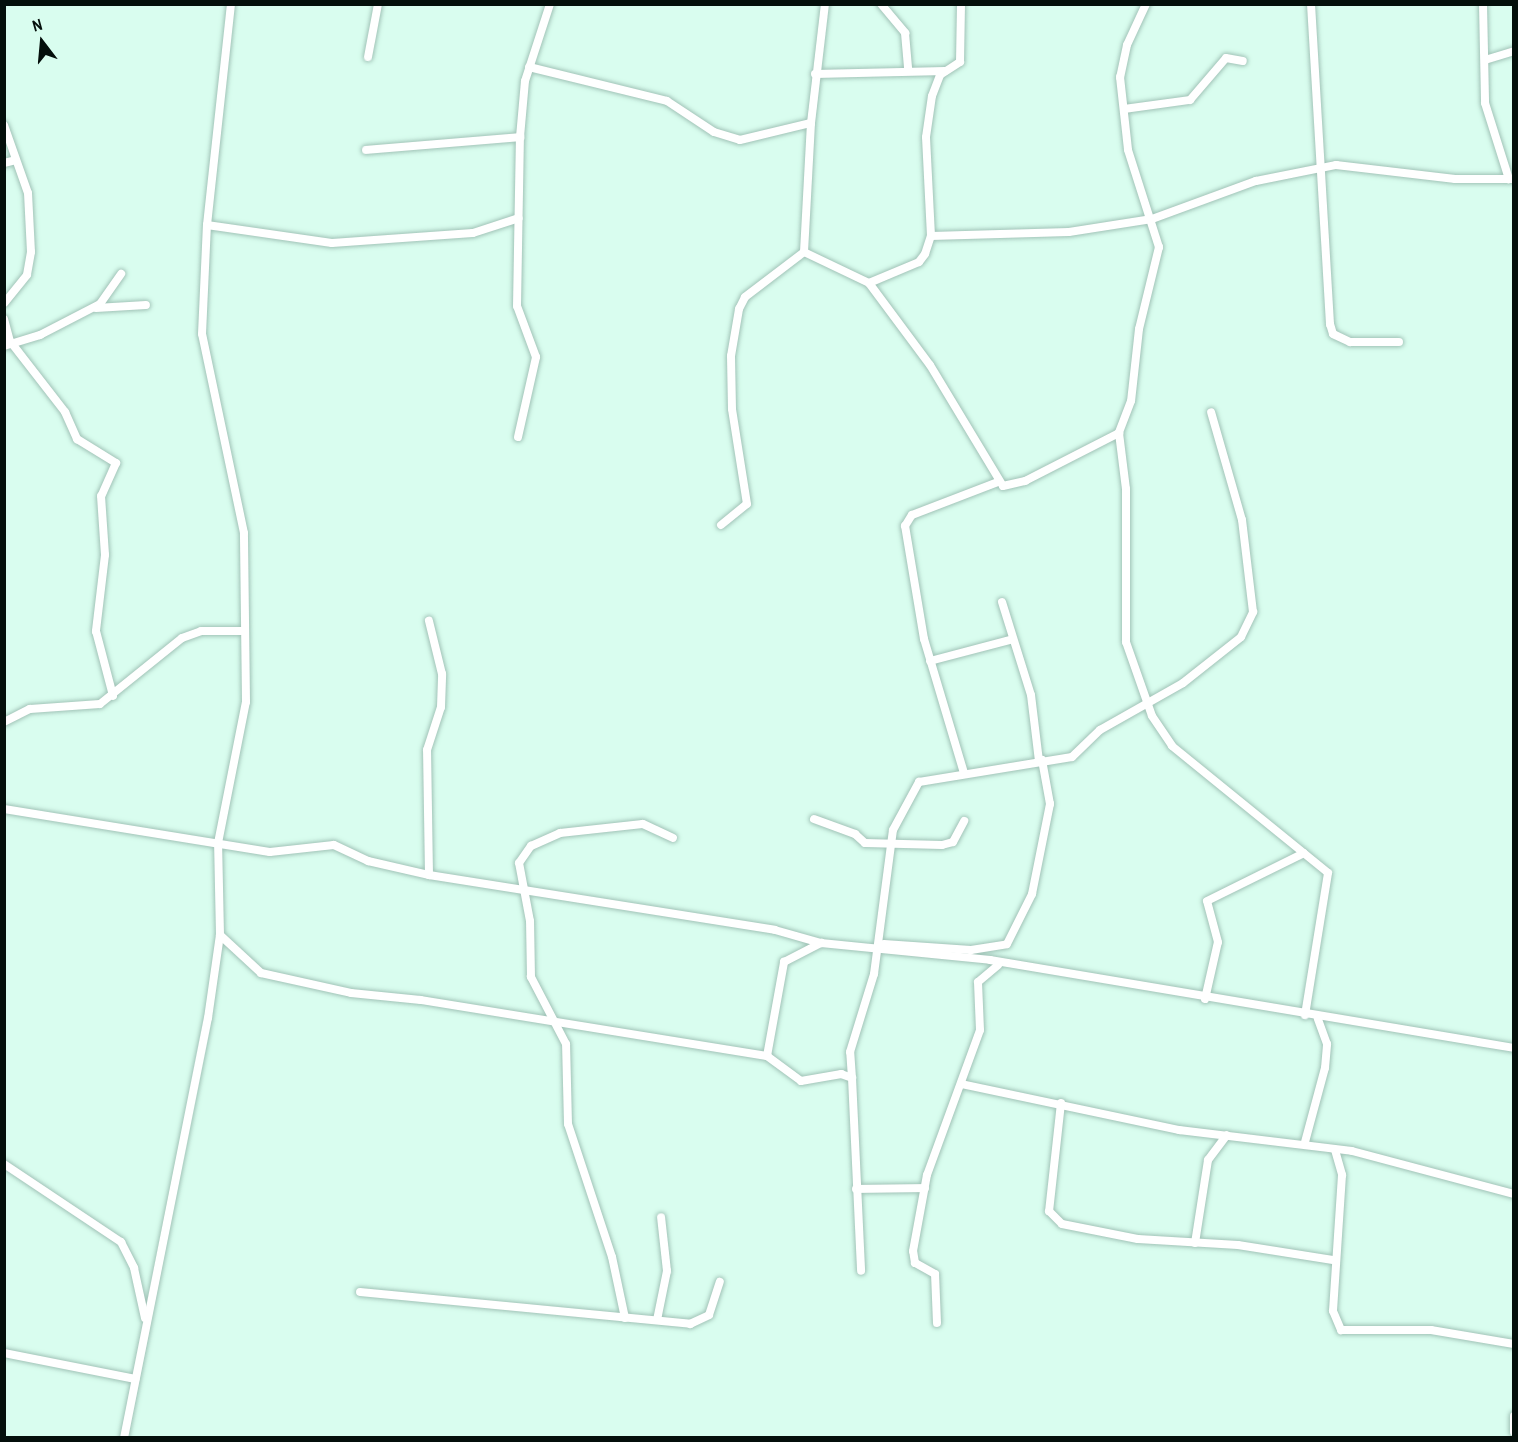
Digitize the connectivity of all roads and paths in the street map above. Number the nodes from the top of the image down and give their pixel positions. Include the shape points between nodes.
1 (231, 4) edge
2 (378, 4) edge
3 (550, 4) edge
4 (825, 4) edge
5 (881, 4) edge
6 (961, 4) edge
7 (1146, 4) edge
8 (1311, 4) edge
9 (1483, 4) edge
10 (1514, 51) edge
11 (368, 57) dead end
12 (1485, 60) junction
13 (1243, 62) dead end
14 (529, 67) junction
15 (948, 70) junction
16 (908, 71) junction
17 (815, 74) junction
18 (1124, 109) junction
19 (811, 123) junction
20 (4, 125) edge
21 (520, 137) junction
22 (366, 150) dead end
23 (1319, 158) junction
24 (16, 160) junction
25 (4, 163) edge
26 (1336, 165) junction
27 (1317, 169) junction
28 (1511, 179) edge
29 (519, 218) junction
30 (1152, 219) junction
31 (207, 225) junction
32 (931, 236) junction
33 (804, 252) junction
34 (121, 274) dead end
35 (869, 283) junction
36 (4, 286) edge
37 (16, 287) junction
38 (4, 303) edge
39 (146, 305) dead end
40 (92, 309) junction
41 (4, 319) edge
42 (1399, 342) dead end
43 (9, 345) edge
44 (1211, 412) dead end
45 (1119, 433) junction
46 (518, 437) dead end
47 (998, 482) junction
48 (721, 525) dead end
49 (1002, 602) dead end
50 (429, 621) dead end
51 (244, 631) junction
52 (1010, 640) junction
53 (930, 661) junction
54 (113, 696) junction
55 (1147, 702) junction
56 (4, 722) edge
57 (1041, 760) junction
58 (964, 773) junction
59 (4, 809) edge
60 (814, 819) dead end
61 (964, 821) dead end
62 (673, 838) dead end
63 (218, 843) junction
64 (892, 844) junction
65 (1304, 853) junction
66 (429, 875) junction
67 (522, 891) junction
68 (220, 935) junction
69 (821, 943) junction
70 (876, 945) junction
71 (998, 965) junction
72 (1205, 999) junction
73 (1305, 1015) junction
74 (1318, 1019) junction
75 (554, 1023) junction
76 (1514, 1048) edge
77 (767, 1056) junction
78 (852, 1078) junction
79 (961, 1084) junction
80 (1060, 1103) junction
81 (1227, 1136) junction
82 (1305, 1143) junction
83 (1335, 1150) junction
84 (4, 1164) edge
85 (925, 1188) junction
86 (856, 1190) junction
87 (1514, 1194) edge
88 (661, 1217) dead end
89 (1195, 1243) junction
90 (1333, 1260) junction
91 (861, 1271) dead end
92 (720, 1282) dead end
93 (360, 1292) dead end
94 (625, 1318) junction
95 (657, 1320) junction
96 (146, 1323) junction
97 (937, 1323) dead end
98 (1514, 1344) edge
99 (4, 1353) edge
100 (135, 1379) junction
101 (1514, 1416) edge
102 (1514, 1432) edge
103 (124, 1437) edge

1 - 31 street
2 - 11 street
3 - 14 street
4 - 17 street
5 - 16 street via 905,33
6 - 15 street via 960,62
7 - 18 street via 1123,58
8 - 23 street
9 - 12 street
10 - 12 street
12 - 28 street via 1485,103
13 - 18 street via 1226,58 1190,100
14 - 19 street via 667,101 714,132 740,140
14 - 21 street
15 - 16 street
15 - 32 street via 935,82 926,137
16 - 17 street
17 - 19 street
18 - 30 street via 1128,150
19 - 33 street
20 - 24 street
21 - 22 street
21 - 29 street
23 - 26 street
23 - 27 street
24 - 25 street
24 - 37 street via 28,193 31,252 27,275
26 - 27 street
26 - 28 street via 1455,179
27 - 30 street via 1256,181
27 - 42 street via 1333,334 1350,342
29 - 31 street via 473,233 333,243
29 - 46 street via 517,306 536,357
30 - 32 street via 1069,232
30 - 45 street via 1159,247 1139,330 1131,401
31 - 51 street via 202,334 238,486 246,555
32 - 35 street via 919,262
33 - 35 street
33 - 48 street via 746,297 739,309 731,356 732,409 747,504
34 - 40 street via 108,298
35 - 47 street via 930,365
36 - 37 street
37 - 38 street
39 - 40 street
40 - 43 street
41 - 43 street
43 - 54 street via 65,412 77,439 116,463 101,496 105,555 96,631
44 - 55 street via 1242,520 1253,612 1241,637 1183,682
45 - 47 street via 1008,488
45 - 55 street via 1126,489 1124,623
47 - 53 street via 912,515 905,526
49 - 52 street
50 - 66 street via 442,674 441,707 427,750
51 - 54 street via 201,631 182,638
51 - 63 street via 246,702
52 - 53 street
52 - 57 street via 1031,695
53 - 58 street
54 - 56 street via 87,709 30,709
55 - 57 street via 1100,730 1083,751
55 - 65 street via 1172,746
57 - 58 street
57 - 70 street via 1050,804 1032,894 1007,944 971,950
58 - 64 street via 919,783 897,821
59 - 63 street via 110,822
60 - 64 street via 855,834 861,842
61 - 64 street via 950,845
62 - 67 street via 644,824 560,833 524,852 519,863
63 - 66 street via 270,852 334,845 368,861
63 - 68 street
64 - 70 street
65 - 72 street via 1207,901 1218,942
65 - 73 street via 1328,873
66 - 67 street
67 - 69 street via 775,930
67 - 75 street via 530,921 531,977
68 - 75 street via 261,973 351,993
68 - 96 street via 186,1144
69 - 70 street
69 - 77 street via 784,962
70 - 71 street via 990,960
70 - 78 street via 874,974 852,1045
71 - 72 street
71 - 79 street via 978,982 980,1030
72 - 73 street
73 - 74 street
74 - 76 street
74 - 82 street via 1327,1044 1325,1068
75 - 77 street
75 - 94 street via 568,1052 568,1124 612,1257
77 - 78 street via 801,1081 842,1074
78 - 86 street
79 - 80 street
79 - 85 street via 942,1125
80 - 81 street
80 - 89 street via 1052,1218 1138,1239
81 - 82 street
81 - 89 street via 1208,1160
82 - 83 street
83 - 87 street
83 - 90 street via 1342,1175
84 - 96 street via 121,1242 134,1268
85 - 86 street
85 - 97 street via 914,1257 935,1274
86 - 91 street via 864,1228
88 - 95 street via 667,1271
89 - 90 street
90 - 98 street via 1333,1311 1341,1330 1431,1330
92 - 95 street via 710,1315 701,1323
93 - 94 street
94 - 95 street
96 - 100 street
99 - 100 street
100 - 103 street
101 - 102 street

